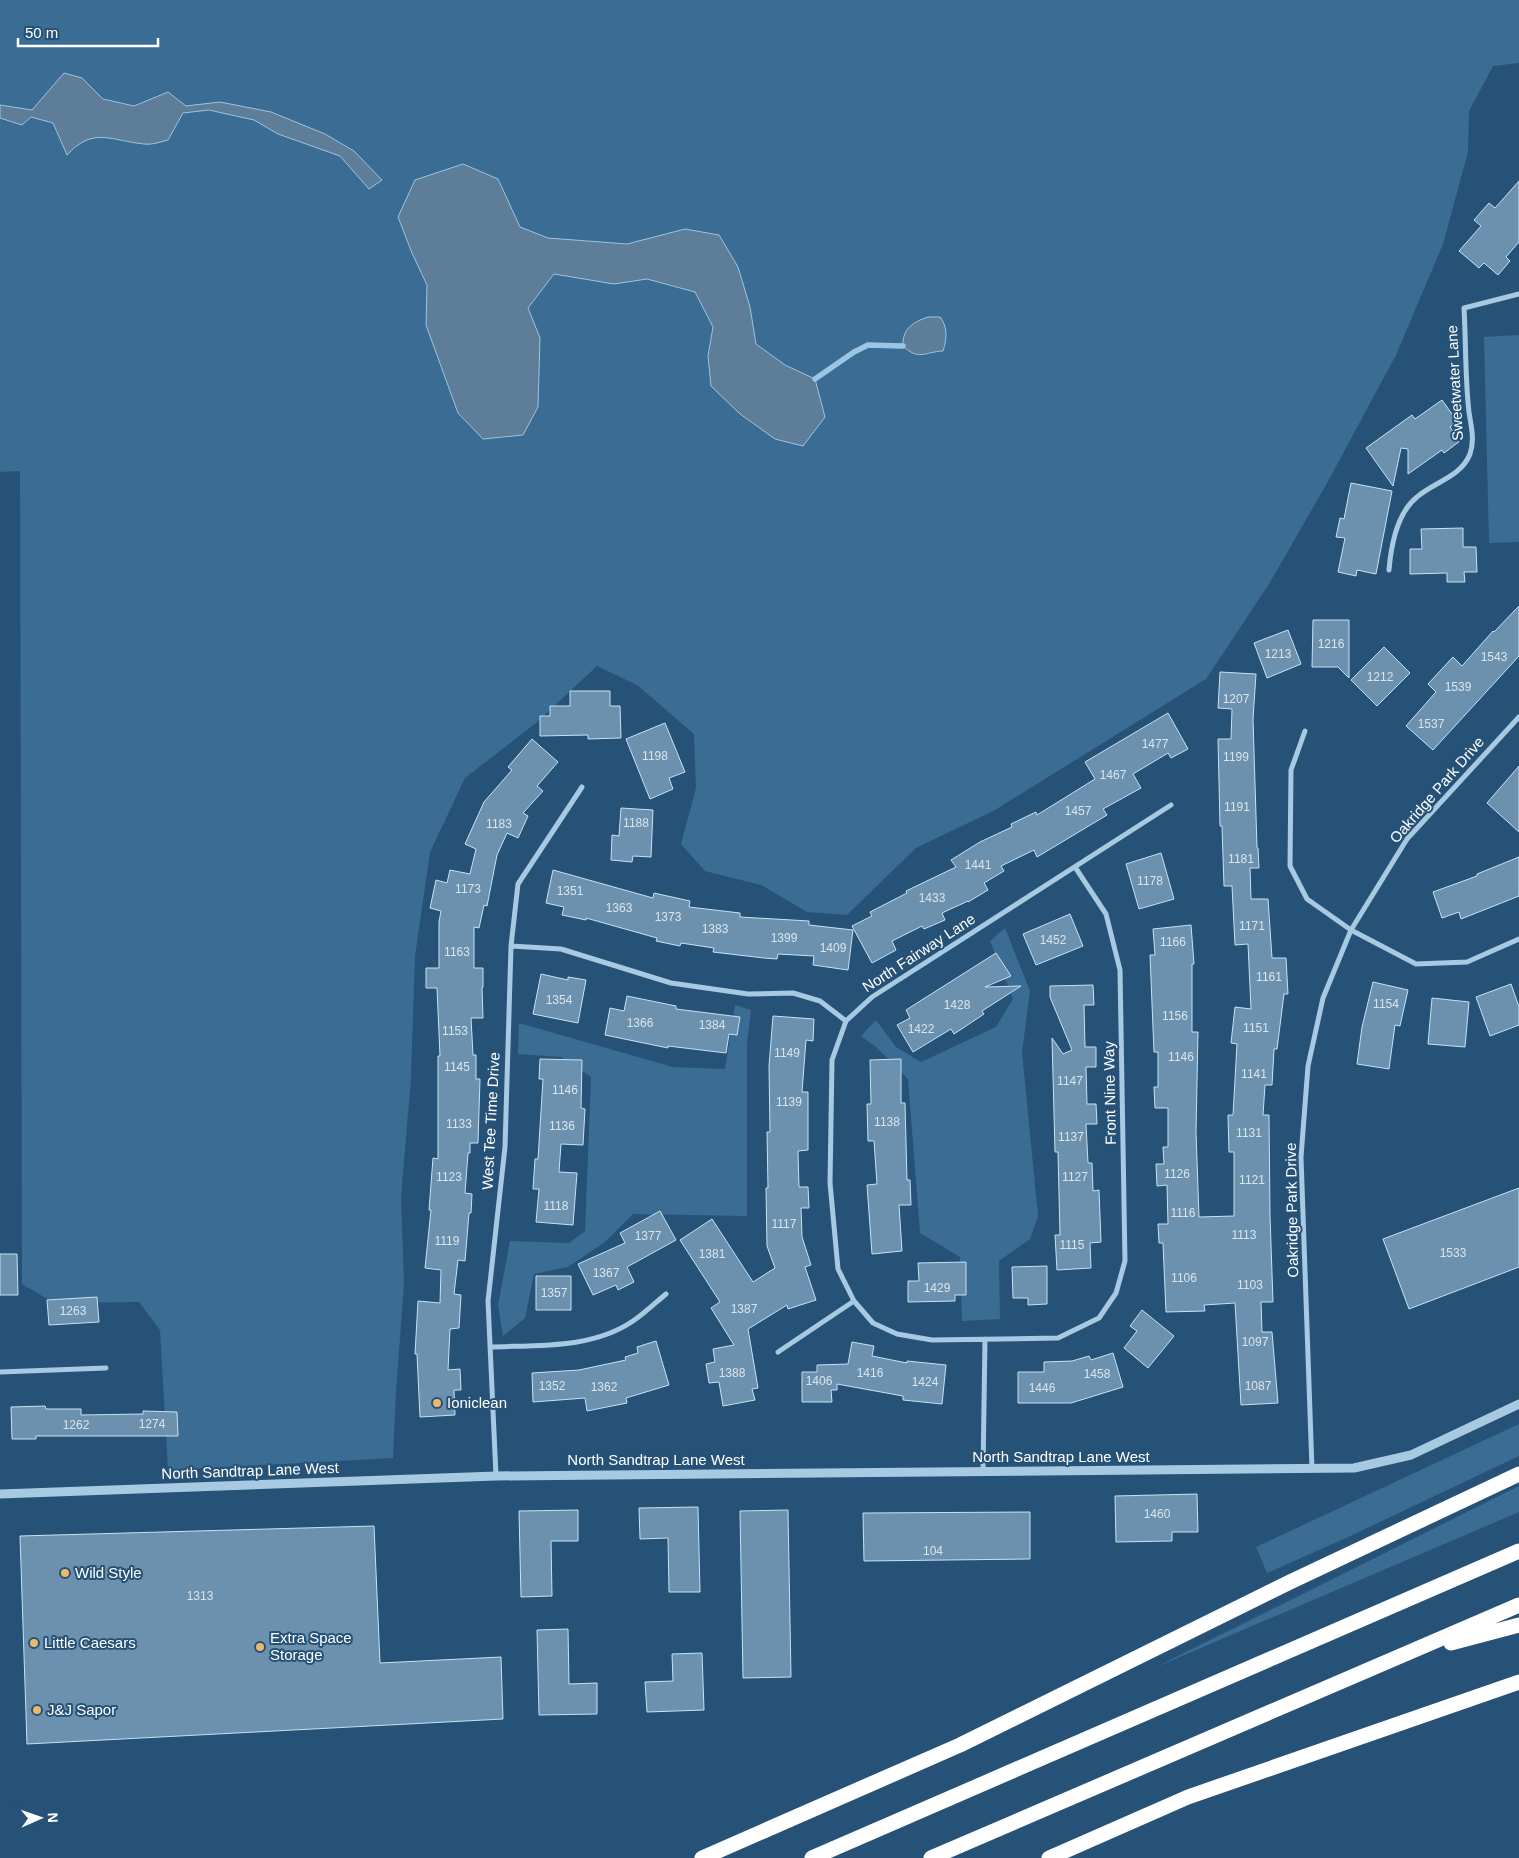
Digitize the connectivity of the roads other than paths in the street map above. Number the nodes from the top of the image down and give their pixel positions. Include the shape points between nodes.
1 (1519, 294) edge
2 (1389, 570) dead end
3 (1519, 717) edge
4 (1305, 731) dead end
5 (582, 787) dead end
6 (1171, 806) dead end
7 (1075, 867) junction
8 (1350, 930) junction
9 (1519, 939) edge
10 (510, 946) junction
11 (846, 1021) junction
12 (666, 1294) dead end
13 (854, 1301) junction
14 (985, 1339) junction
15 (490, 1347) junction
16 (778, 1352) dead end
17 (106, 1368) dead end
18 (0, 1372) edge
19 (1519, 1404) edge
20 (1312, 1469) junction
21 (983, 1472) junction
22 (1519, 1474) edge
23 (496, 1476) junction
24 (0, 1494) edge
25 (1519, 1551) edge
26 (1519, 1606) edge
27 (1519, 1625) edge
28 (1403, 1655) junction
29 (1519, 1682) edge
30 (702, 1858) edge
31 (812, 1858) edge
32 (931, 1858) edge
33 (1048, 1858) edge

1 - 2 street, Sweetwater Lane via 1464,308 1469,413 1473,433 1470,454 1454,474 1409,504 1400,522
3 - 8 street, Oakridge Park Drive via 1406,839
4 - 8 street via 1291,770 1290,866 1306,899
5 - 10 street, West Tee Time Drive via 518,884
6 - 7 street
7 - 11 street, North Fairway Lane via 872,997
7 - 14 street, Front Nine Way via 1106,914 1120,970 1125,1261 1116,1293 1100,1318 1058,1338
8 - 9 street via 1416,964 1467,962
8 - 20 street, Oakridge Park Drive via 1323,998 1308,1066 1301,1157
10 - 11 street via 561,949 671,983 748,994 793,993 820,1001
10 - 15 street, West Tee Time Drive via 505,1147 488,1301
11 - 13 street, Front Nine Way via 832,1060 830,1183 838,1268
12 - 15 street via 633,1321 606,1335 569,1344
13 - 14 street, Front Nine Way via 873,1323 897,1334 932,1340
13 - 16 street
14 - 21 street
15 - 23 street, West Tee Time Drive
17 - 18 street
19 - 20 street, North Sandtrap Lane West via 1411,1455 1354,1468
20 - 21 street, North Sandtrap Lane West
21 - 23 street, North Sandtrap Lane West
22 - 30 highway via 1290,1582 960,1745
23 - 24 street, North Sandtrap Lane West
25 - 31 highway
26 - 28 highway
27 - 28 highway
28 - 32 highway
29 - 33 highway via 1188,1797

